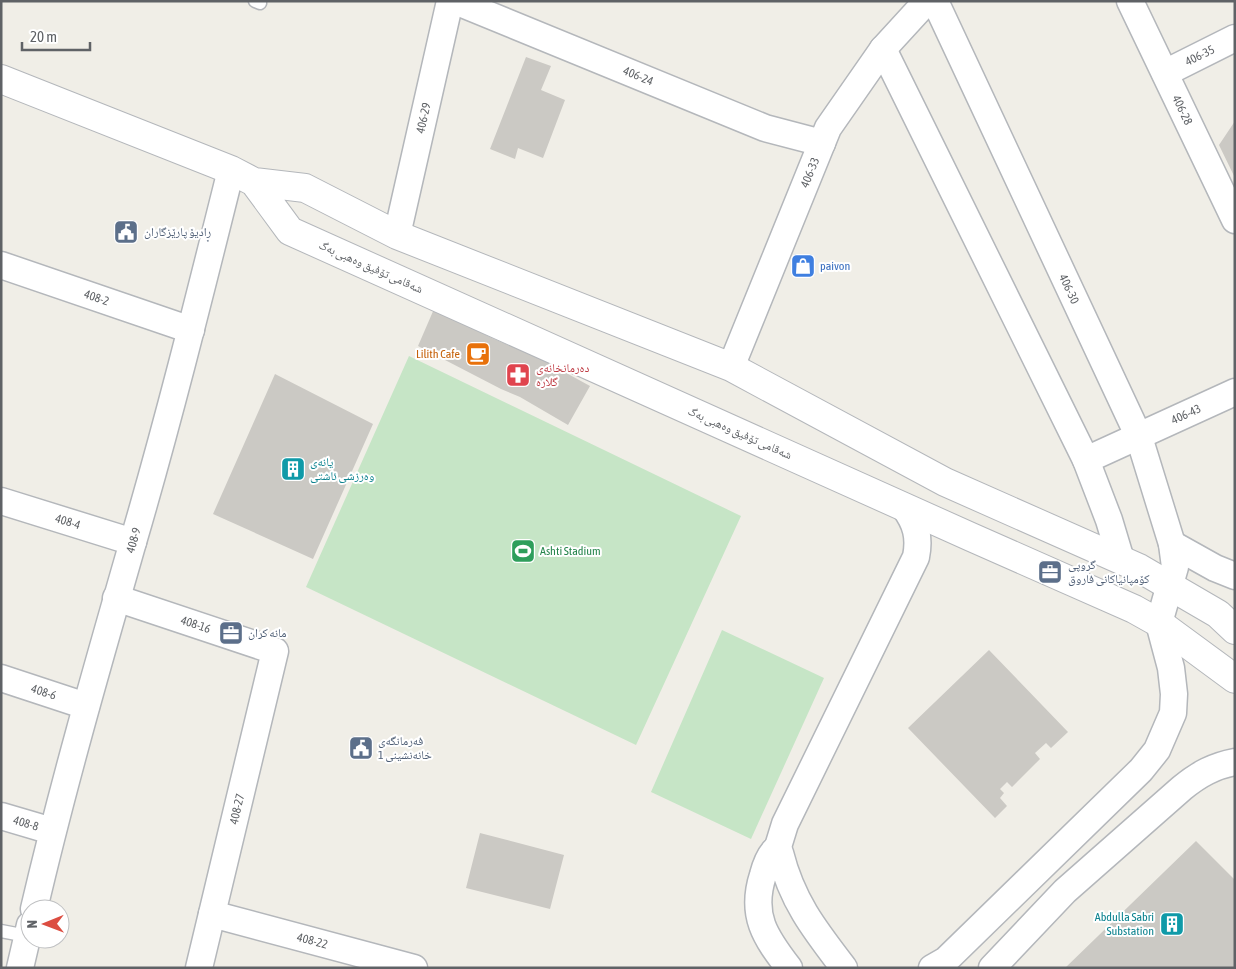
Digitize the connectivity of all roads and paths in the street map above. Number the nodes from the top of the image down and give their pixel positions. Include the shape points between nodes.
1 (450, 1) edge
2 (455, 1) edge
3 (927, 1) edge
4 (935, 1) edge
5 (1130, 1) edge
6 (1235, 38) edge
7 (883, 49) junction
8 (1165, 73) junction
9 (1, 79) edge
10 (822, 143) junction
11 (243, 176) junction
12 (1235, 220) edge
13 (397, 235) junction
14 (1, 265) edge
15 (191, 330) junction
16 (731, 367) junction
17 (1235, 392) edge
18 (1139, 437) junction
19 (1086, 460) junction
20 (1, 501) edge
21 (904, 507) junction
22 (971, 538) junction
23 (133, 542) junction
24 (1172, 544) junction
25 (916, 557) junction
26 (1121, 560) junction
27 (1235, 576) edge
28 (1171, 585) junction
29 (116, 598) junction
30 (1159, 623) junction
31 (1235, 630) edge
32 (275, 651) joint
33 (1, 678) edge
34 (1235, 679) edge
35 (86, 706) junction
36 (1235, 762) edge
37 (1, 816) edge
38 (1090, 819) junction
39 (52, 831) junction
40 (1116, 846) junction
41 (777, 850) junction
42 (36, 899) edge
43 (212, 914) junction
44 (810, 923) junction
45 (1, 931) edge
46 (20, 931) edge
47 (765, 934) junction
48 (25, 949) edge
49 (20, 968) edge
50 (200, 968) edge
51 (414, 968) edge
52 (789, 968) edge
53 (844, 968) edge
54 (932, 968) edge
55 (992, 968) edge

1 - 13 street, 406-29
2 - 10 street, 406-24 via 765,128
3 - 7 street, 406-33
4 - 18 street, 406-30
5 - 8 street, 406-28
6 - 8 street, 406-35
7 - 10 street, 406-33 via 828,128
7 - 19 street
8 - 12 street, 406-28
9 - 11 street
10 - 16 street, 406-33
11 - 13 street via 305,188
11 - 15 street, 408-9
11 - 21 street, شەقامی تۆفیق وەهبی بەگ via 290,231
13 - 16 street
14 - 15 street, 408-2
15 - 23 street, 408-9
16 - 26 street via 945,482
17 - 18 street, 406-43
18 - 19 street, 406-43
18 - 24 street, 406-30
19 - 26 street
20 - 23 street, 408-4
21 - 22 street, شەقامی تۆفیق وەهبی بەگ
21 - 25 street via 913,519 918,535
22 - 25 street via 948,535 933,540
22 - 30 street, شەقامی تۆفیق وەهبی بەگ
23 - 29 street, 408-9
24 - 27 street
24 - 28 street, 406-30 via 1175,567
25 - 41 street via 786,824
26 - 28 street
28 - 30 street, 406-30
28 - 31 street via 1218,614
29 - 32 street, 408-16
29 - 35 street, 408-9
30 - 34 street, شەقامی تۆفیق وەهبی بەگ
30 - 38 street via 1171,668 1172,713 1157,750
32 - 43 street, 408-27
33 - 35 street, 408-6
35 - 39 street, 408-9
36 - 40 street via 1199,774
37 - 39 street, 408-8
38 - 40 street
38 - 54 street via 946,960
39 - 42 street, 408-9
40 - 55 street via 1065,891
41 - 44 street via 798,903
41 - 47 street via 772,852 765,869 757,902
43 - 50 street, 408-27
43 - 51 street, 408-22
44 - 47 street via 800,920 781,923
44 - 53 street
45 - 46 lane
47 - 52 street
48 - 49 street

